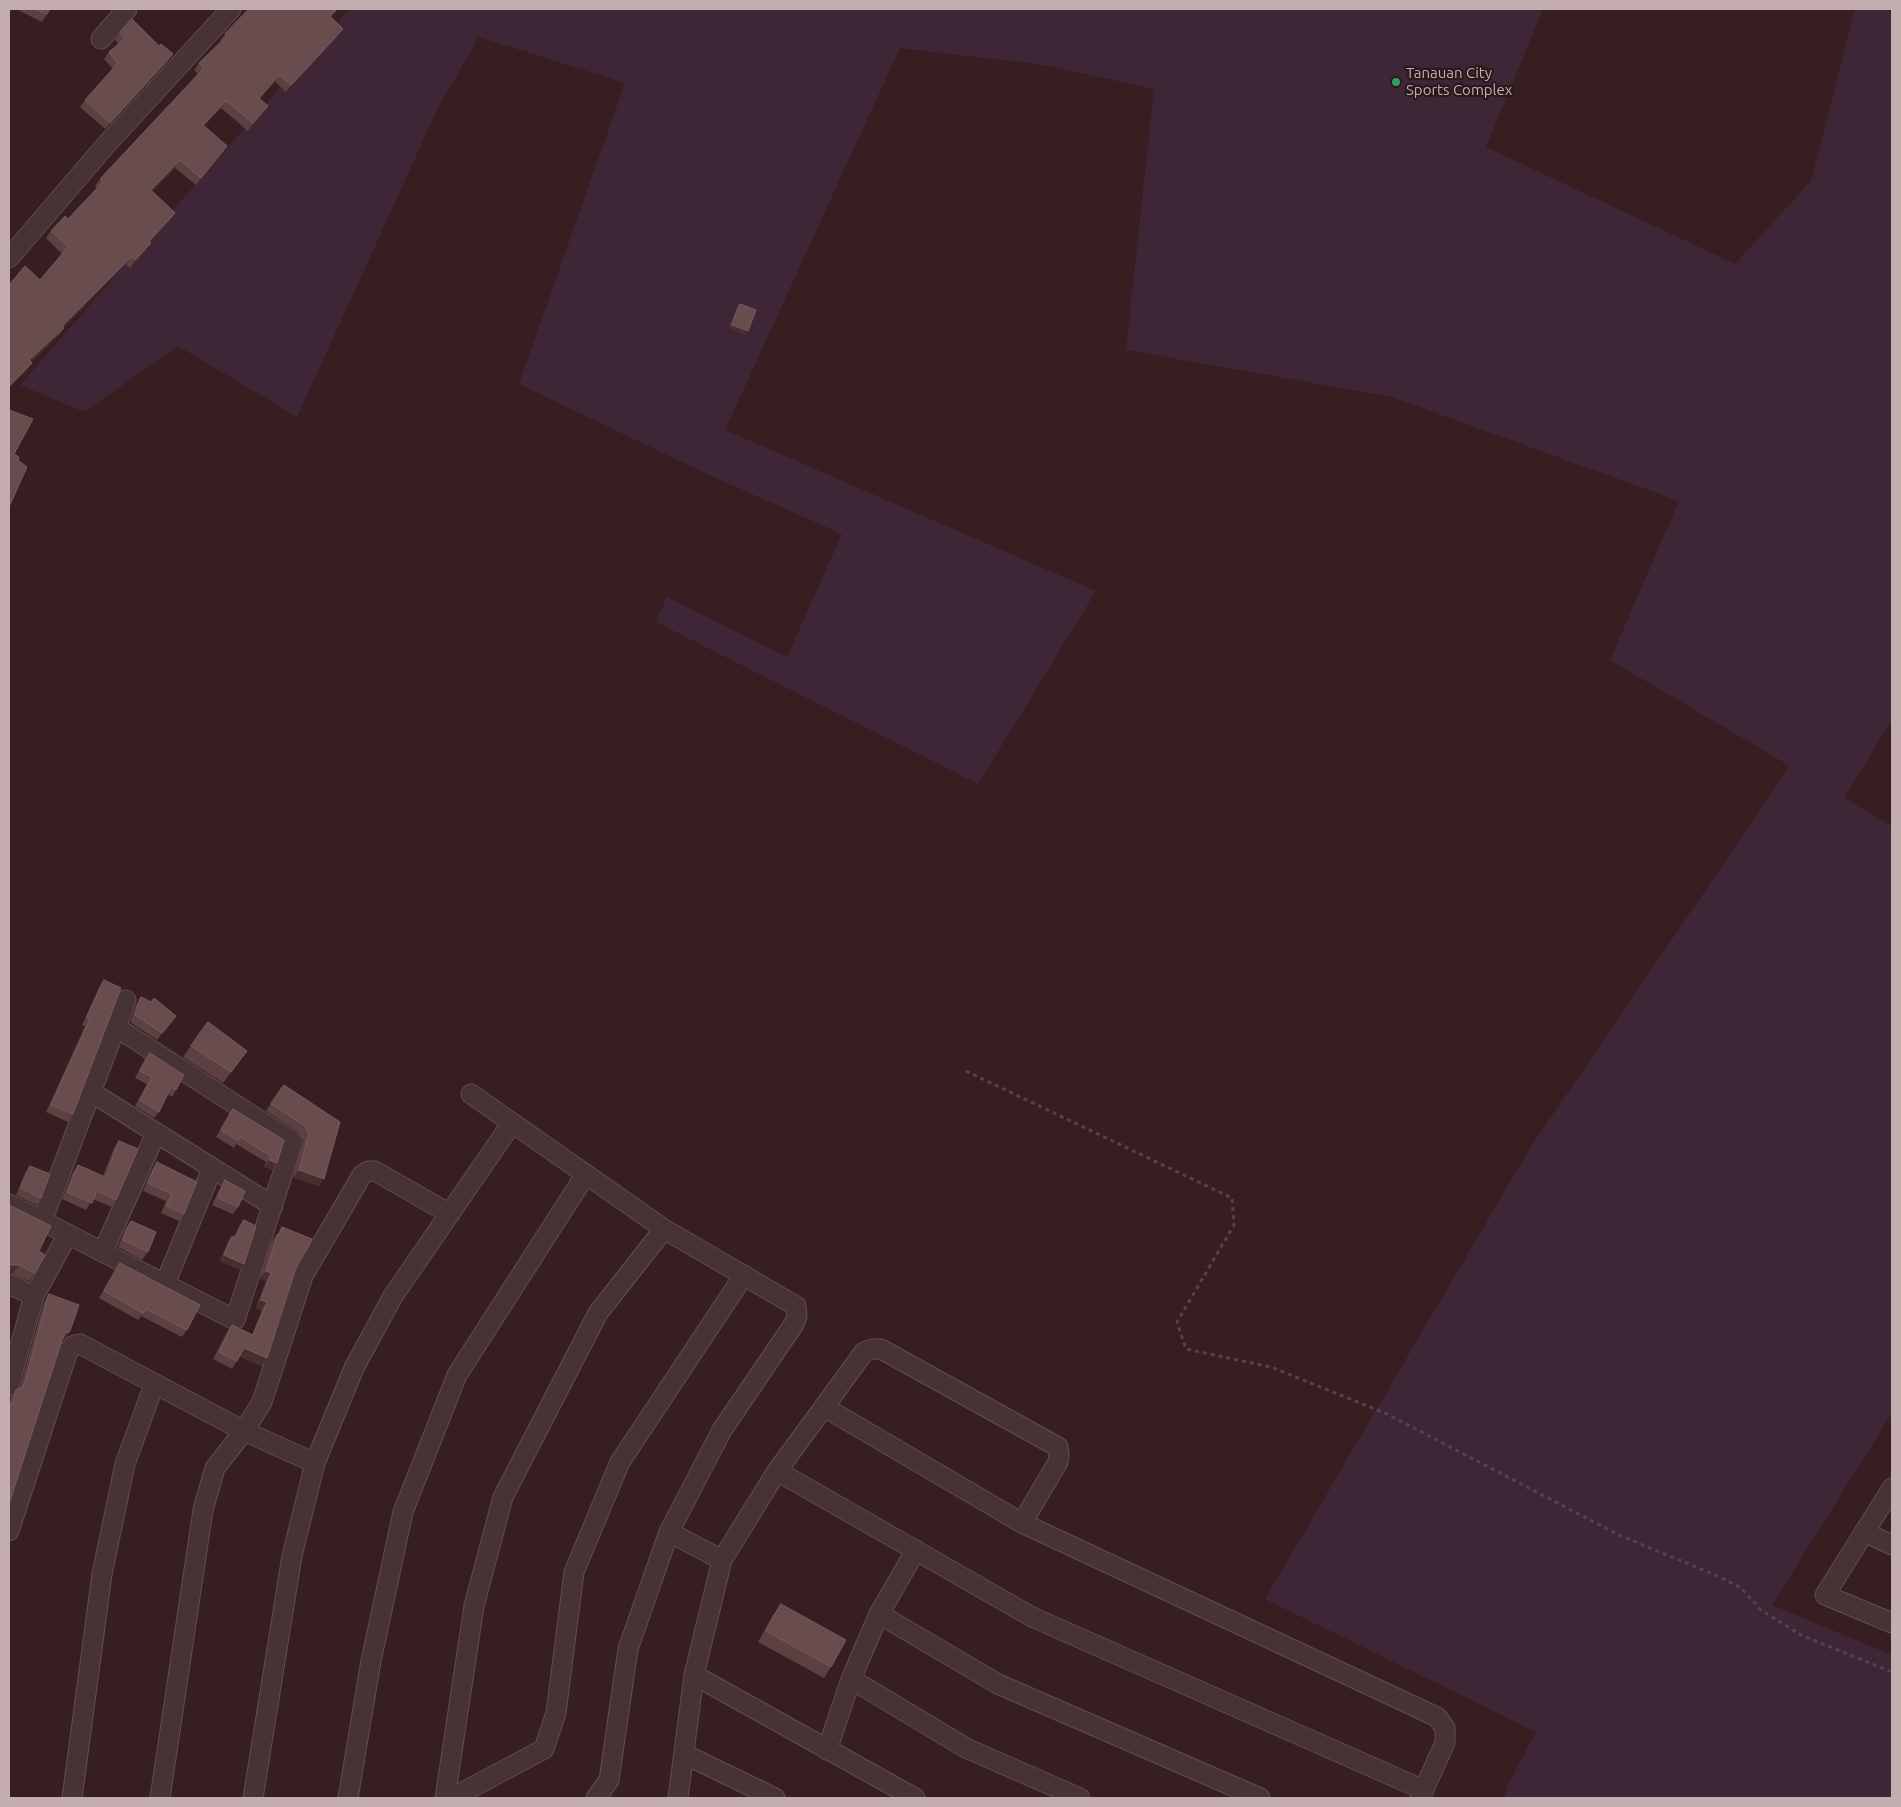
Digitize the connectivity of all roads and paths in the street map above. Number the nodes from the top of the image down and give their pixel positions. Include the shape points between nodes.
1 (128, 9) edge
2 (231, 9) edge
3 (101, 39) dead end
4 (9, 258) edge
5 (126, 1000) dead end
6 (116, 1027) junction
7 (966, 1071) dead end
8 (91, 1092) junction
9 (471, 1094) dead end
10 (512, 1123) junction
11 (156, 1133) junction
12 (212, 1169) junction
13 (586, 1174) junction
14 (9, 1204) edge
15 (273, 1206) junction
16 (450, 1214) junction
17 (42, 1220) junction
18 (664, 1229) junction
19 (68, 1234) junction
20 (103, 1252) junction
21 (744, 1276) junction
22 (9, 1284) edge
23 (165, 1284) junction
24 (34, 1296) junction
25 (154, 1385) junction
26 (9, 1386) edge
27 (824, 1407) junction
28 (244, 1431) junction
29 (315, 1463) junction
30 (777, 1471) junction
31 (1892, 1488) edge
32 (1022, 1523) junction
33 (9, 1531) edge
34 (668, 1532) junction
35 (1864, 1532) junction
36 (1892, 1545) edge
37 (916, 1550) junction
38 (722, 1560) junction
39 (880, 1614) junction
40 (1892, 1623) edge
41 (1892, 1672) edge
42 (694, 1675) junction
43 (851, 1679) junction
44 (827, 1750) junction
45 (684, 1754) junction
46 (1422, 1794) edge
47 (72, 1798) edge
48 (160, 1798) edge
49 (253, 1798) edge
50 (348, 1798) edge
51 (444, 1798) edge
52 (452, 1798) edge
53 (596, 1798) edge
54 (678, 1798) edge
55 (775, 1798) edge
56 (915, 1798) edge
57 (1080, 1798) edge
58 (1260, 1798) edge

1 - 3 street
2 - 4 street via 105,146
5 - 6 street
6 - 8 street
6 - 15 street via 293,1142
7 - 41 path via 1232,1198 1234,1225 1178,1322 1186,1349 1271,1367 1386,1414 1619,1535 1741,1588 1761,1610 1801,1635
8 - 11 street
8 - 17 street
9 - 10 street
10 - 13 street
10 - 16 street
11 - 12 street
11 - 20 street
12 - 15 street
12 - 23 street
13 - 18 street
13 - 50 street via 457,1375 403,1512 371,1661
14 - 17 street
15 - 23 street via 235,1320
16 - 28 street via 375,1171 362,1174 303,1276 262,1402
16 - 29 street via 393,1296 354,1368
17 - 19 street
18 - 21 street
18 - 51 street via 598,1313 503,1497 474,1606
19 - 20 street
19 - 24 street
20 - 23 street
21 - 34 street via 796,1306 797,1316 722,1430
21 - 52 street via 616,1471 574,1572 556,1713 544,1749
22 - 24 street
24 - 26 street
25 - 28 street
25 - 33 street via 80,1344 68,1351
25 - 47 street via 125,1464 102,1574
27 - 30 street
27 - 32 street
27 - 32 street via 864,1352 881,1349 1058,1448 1058,1462
28 - 29 street
28 - 48 street via 215,1468 203,1510
29 - 49 street via 292,1556
30 - 37 street
30 - 38 street
31 - 35 street
32 - 46 street via 1437,1717 1445,1728 1445,1743
34 - 38 street
34 - 53 street via 628,1649 609,1780
35 - 36 street
35 - 40 street via 1826,1596
37 - 39 street
37 - 46 street via 1032,1617
38 - 42 street
39 - 43 street
39 - 58 street via 998,1684
42 - 44 street
42 - 45 street
43 - 44 street
43 - 57 street via 966,1748
44 - 56 street
45 - 54 street
45 - 55 street

